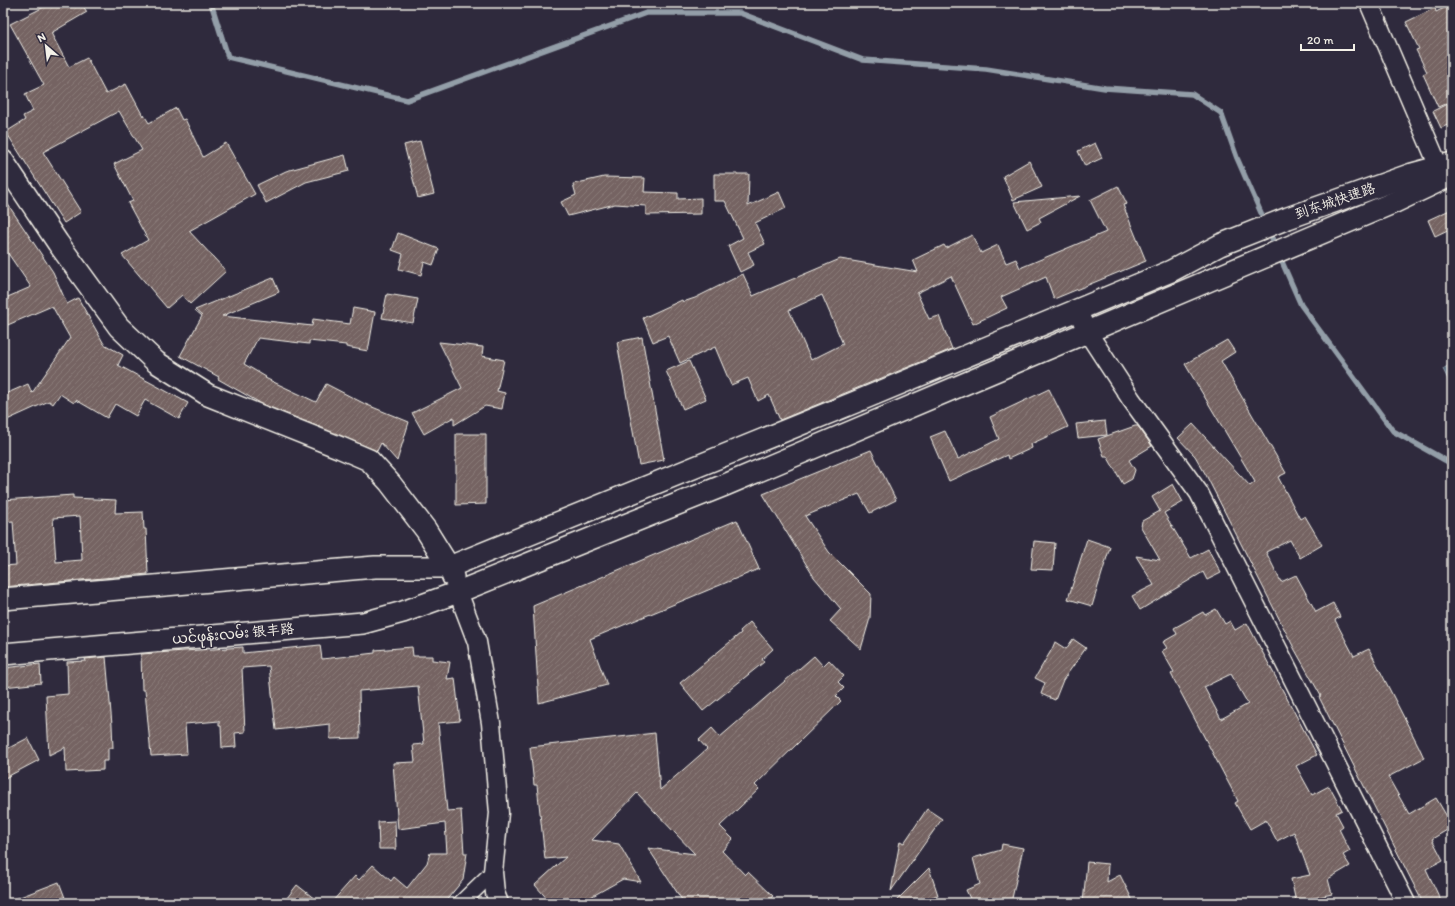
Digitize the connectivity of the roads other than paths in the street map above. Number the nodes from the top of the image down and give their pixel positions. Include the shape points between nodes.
1 (1369, 3) edge
2 (3, 161) edge
3 (1448, 168) edge
4 (1077, 310) junction
5 (1088, 333) junction
6 (449, 567) junction
7 (458, 592) junction
8 (3, 600) edge
9 (3, 654) edge
10 (492, 872) junction
11 (462, 903) edge
12 (499, 903) edge
13 (1406, 903) edge

1 - 3 street
2 - 6 main road via 119,327 156,362 208,395 369,460 390,482 426,530
3 - 4 main road, 到东城快速路 via 1412,174 1288,218 1220,245 1172,271
3 - 5 main road, 到东城快速路 via 1395,202
4 - 5 street
4 - 6 main road, 到东城快速路
5 - 7 main road, ယင်ဖုန်းလမ်း 银丰路 via 725,485
5 - 13 street via 1130,399 1199,493
6 - 7 main road
6 - 8 main road via 375,567
7 - 9 main road, ယင်ဖုန်းလမ်း 银丰路 via 363,623
7 - 10 street via 477,642 491,723 499,813
10 - 11 street
10 - 12 street

